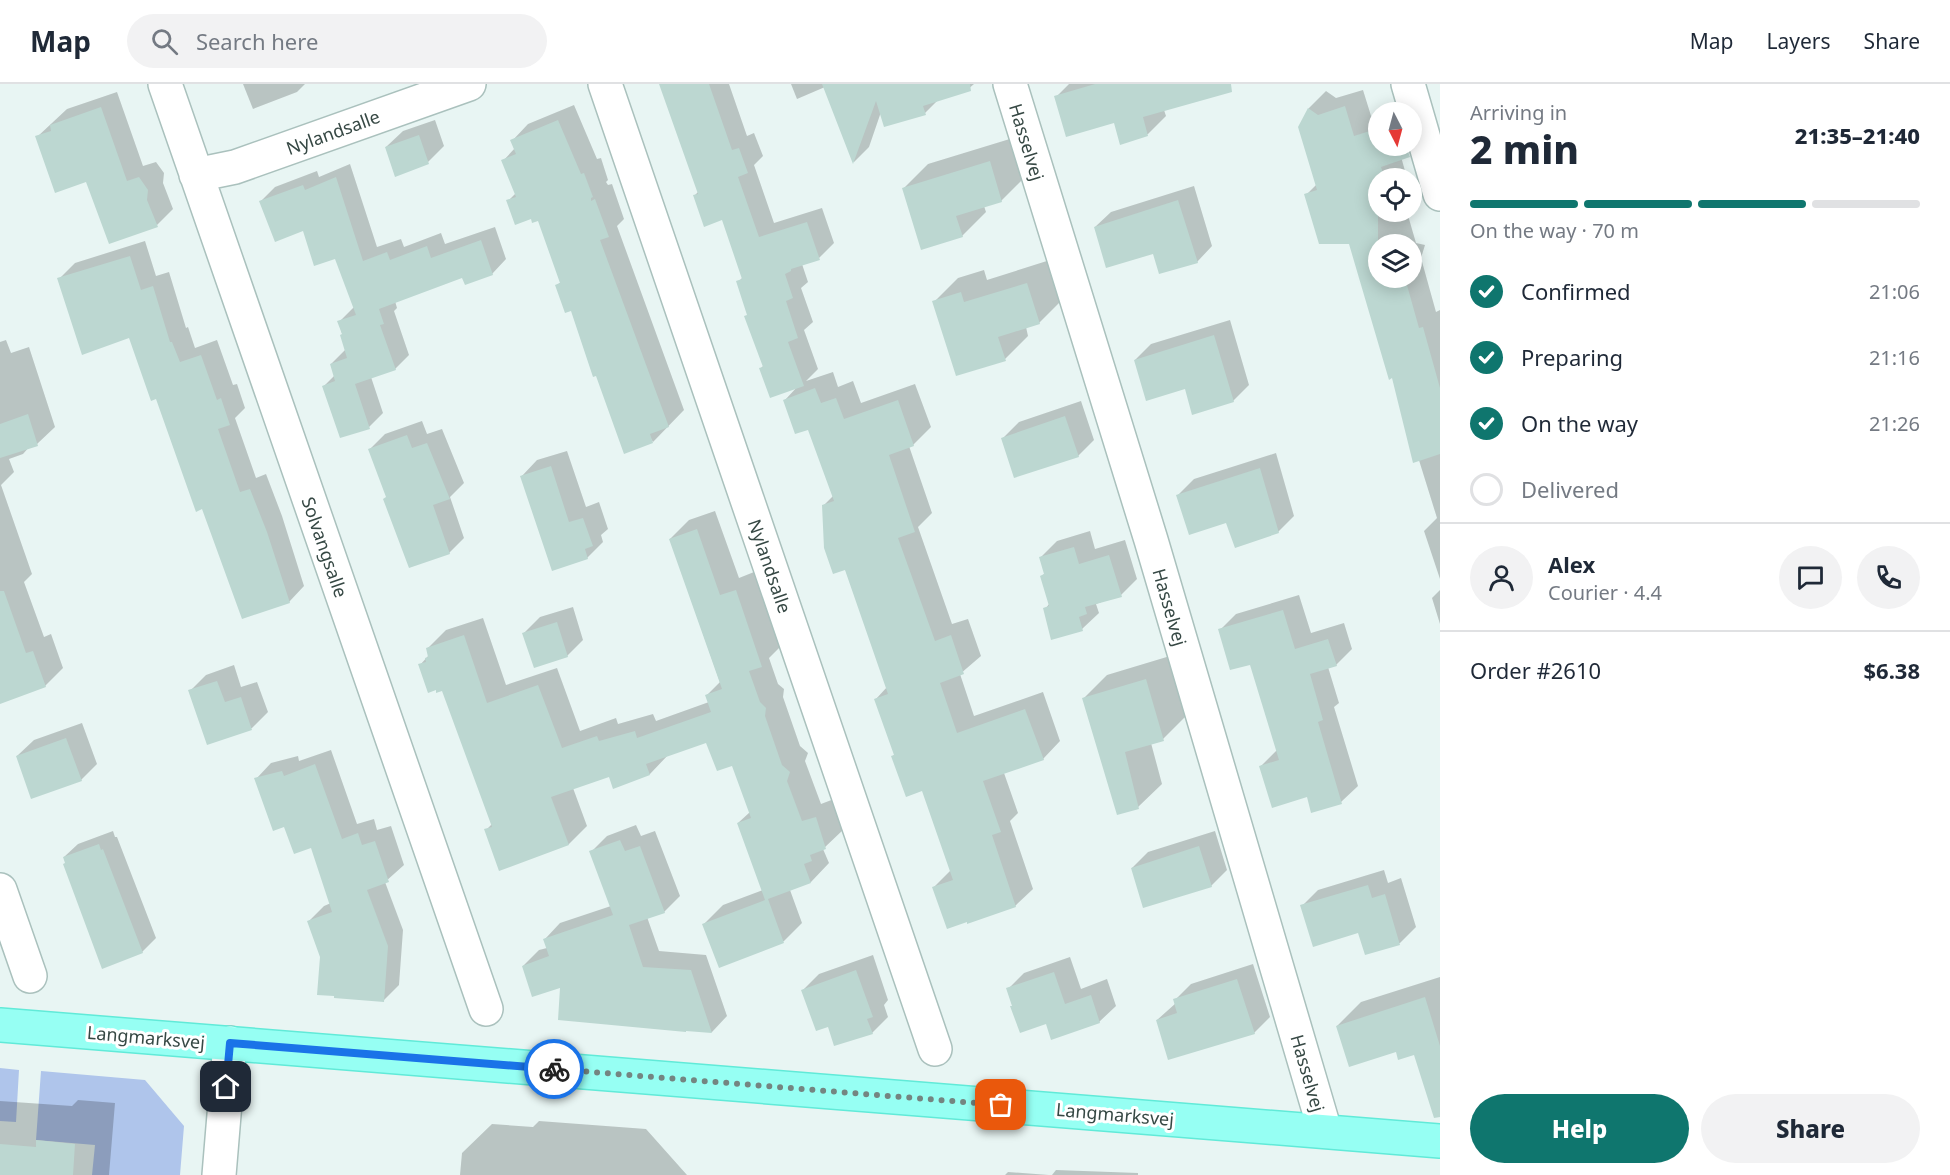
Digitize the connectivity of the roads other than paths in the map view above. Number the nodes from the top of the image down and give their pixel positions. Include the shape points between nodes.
1 (165, 84) edge
2 (469, 84) edge
3 (605, 84) edge
4 (1010, 84) edge
5 (1408, 84) edge
6 (196, 175) junction
7 (1440, 194) edge
8 (0, 890) edge
9 (30, 976) dead end
10 (486, 1009) dead end
11 (0, 1025) edge
12 (230, 1043) junction
13 (935, 1049) dead end
14 (1325, 1131) junction
15 (1440, 1141) edge
16 (219, 1175) edge

1 - 6 street, Solvangsalle
2 - 6 street, Nylandsalle via 235,168
3 - 13 street, Nylandsalle
4 - 14 street, Hasselvej via 1154,552
5 - 7 street
6 - 10 street, Solvangsalle
8 - 9 street
11 - 12 main road, Langmarksvej
12 - 14 main road, Langmarksvej
12 - 16 street
14 - 15 main road, Langmarksvej

